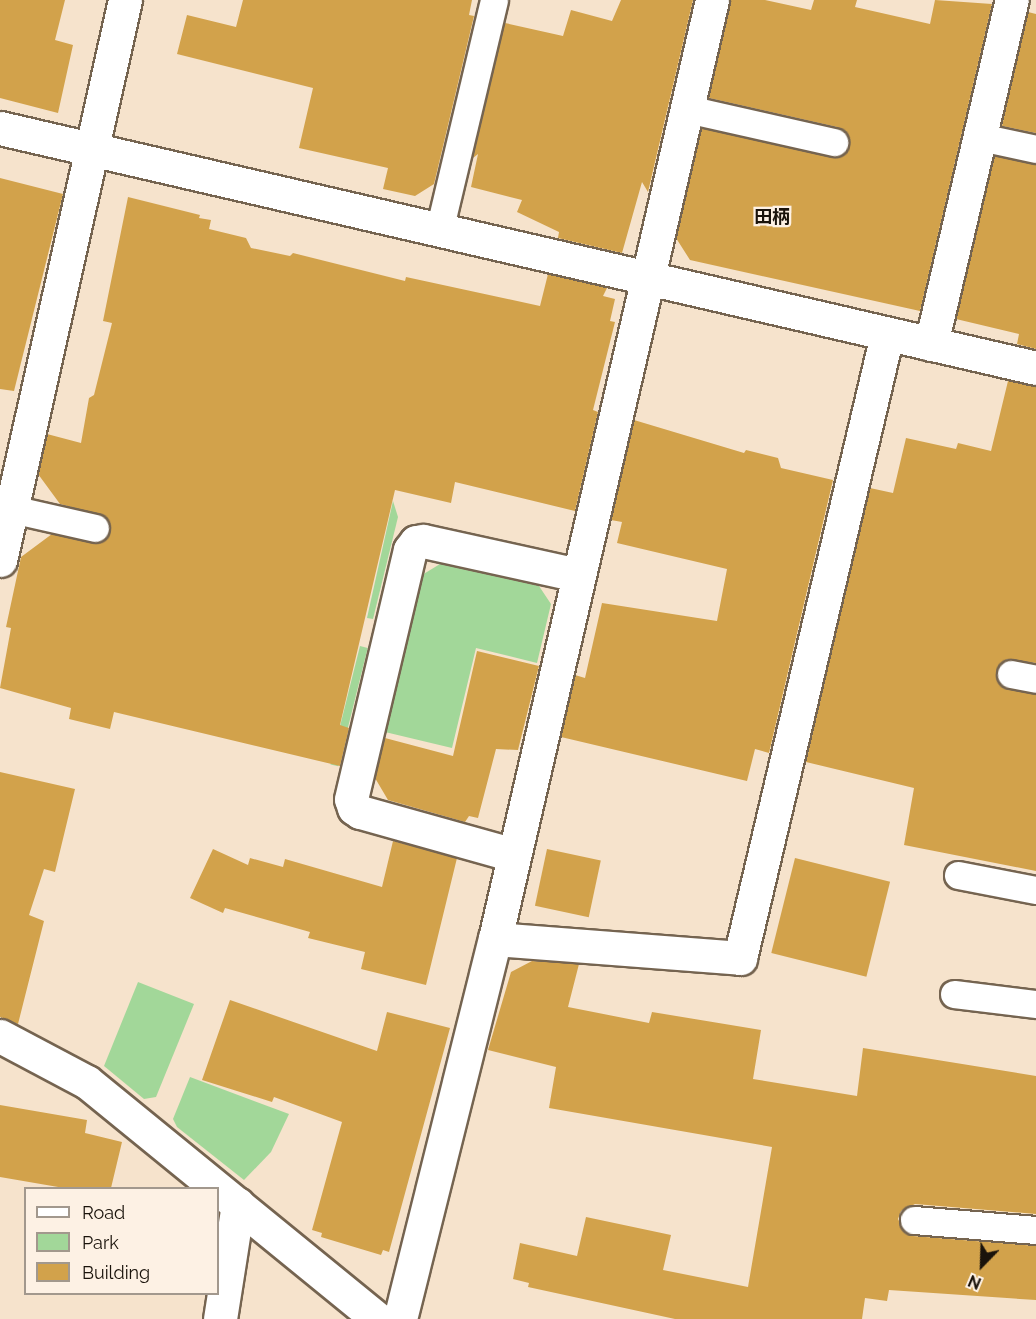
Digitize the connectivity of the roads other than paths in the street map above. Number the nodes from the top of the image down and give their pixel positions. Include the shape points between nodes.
1 (125, 0) edge
2 (494, 0) edge
3 (712, 0) edge
4 (1012, 0) edge
5 (687, 109) junction
6 (0, 128) edge
7 (980, 137) junction
8 (834, 142) dead end
9 (93, 149) junction
10 (1036, 149) edge
11 (439, 231) junction
12 (648, 280) junction
13 (887, 334) junction
14 (932, 344) junction
15 (1036, 368) edge
16 (12, 509) junction
17 (95, 528) dead end
18 (0, 560) edge
19 (578, 575) junction
20 (514, 855) junction
21 (958, 875) dead end
22 (1036, 890) edge
23 (495, 939) junction
24 (954, 994) dead end
25 (1036, 1004) edge
26 (0, 1036) edge
27 (217, 1187) edge
28 (219, 1189) edge
29 (238, 1204) junction
30 (914, 1220) dead end
31 (1036, 1230) edge
32 (220, 1319) edge
33 (378, 1319) edge
34 (400, 1319) edge

1 - 9 street
2 - 11 lane
3 - 5 street
4 - 7 street
5 - 8 lane
5 - 12 street
6 - 9 street
7 - 10 lane
7 - 14 street
9 - 11 street
9 - 16 street
11 - 12 street
12 - 13 street
12 - 19 street
13 - 14 street
13 - 23 street via 740,957
14 - 15 street
16 - 17 lane
16 - 18 street
19 - 20 street
19 - 20 street via 416,542 410,550 351,799 360,812
20 - 23 street
21 - 22 lane
23 - 34 street
24 - 25 lane
26 - 27 street via 87,1082
28 - 29 street
29 - 32 street
29 - 33 street
30 - 31 lane

